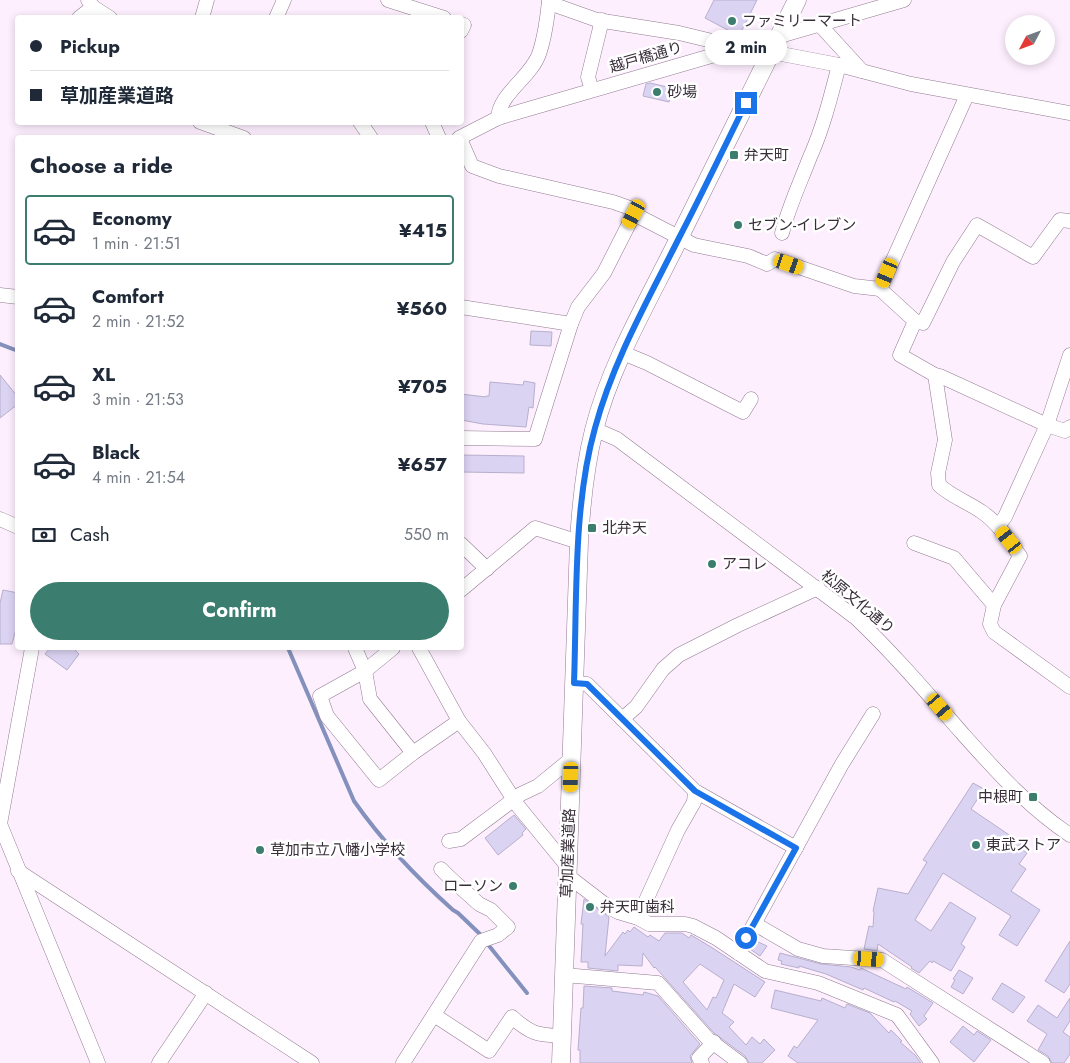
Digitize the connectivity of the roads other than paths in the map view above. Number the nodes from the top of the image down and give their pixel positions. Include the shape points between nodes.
1 (208, 0) edge
2 (284, 0) edge
3 (388, 0) edge
4 (904, 0) edge
5 (90, 2) edge
6 (549, 2) edge
7 (794, 2) edge
8 (80, 15) edge
9 (106, 15) edge
10 (203, 15) edge
11 (277, 15) edge
12 (435, 15) edge
13 (602, 20) junction
14 (819, 24) junction
15 (779, 36) junction
16 (724, 52) junction
17 (771, 52) junction
18 (838, 65) junction
19 (862, 71) junction
20 (592, 90) junction
21 (967, 95) junction
22 (1070, 113) edge
23 (498, 118) junction
24 (206, 125) edge
25 (227, 135) edge
26 (463, 135) edge
27 (464, 148) edge
28 (634, 214) junction
29 (1070, 221) edge
30 (782, 233) dead end
31 (680, 238) junction
32 (880, 289) junction
33 (0, 295) edge
34 (15, 297) edge
35 (464, 308) edge
36 (915, 321) junction
37 (571, 324) junction
38 (622, 353) junction
39 (1070, 355) edge
40 (935, 375) junction
41 (751, 399) dead end
42 (1047, 425) junction
43 (1070, 427) edge
44 (594, 430) junction
45 (464, 438) edge
46 (0, 519) edge
47 (15, 526) edge
48 (998, 526) junction
49 (579, 542) junction
50 (914, 543) dead end
51 (464, 547) edge
52 (487, 569) junction
53 (464, 588) edge
54 (818, 588) junction
55 (994, 605) junction
56 (32, 650) edge
57 (355, 650) edge
58 (391, 650) edge
59 (421, 650) edge
60 (365, 671) junction
61 (574, 683) junction
62 (1070, 687) edge
63 (873, 714) dead end
64 (622, 719) junction
65 (459, 721) junction
66 (413, 753) junction
67 (572, 759) junction
68 (695, 791) junction
69 (514, 799) junction
70 (1070, 835) edge
71 (449, 841) dead end
72 (796, 848) junction
73 (0, 856) edge
74 (17, 868) junction
75 (441, 869) dead end
76 (568, 871) junction
77 (638, 918) junction
78 (755, 924) junction
79 (738, 953) junction
80 (564, 975) junction
81 (206, 994) junction
82 (434, 1015) junction
83 (562, 1036) junction
84 (714, 1042) junction
85 (98, 1063) edge
86 (159, 1063) edge
87 (312, 1063) edge
88 (403, 1063) edge
89 (561, 1063) edge
90 (702, 1063) edge
91 (740, 1063) edge
92 (932, 1063) edge
93 (1043, 1063) edge

1 - 10 street
2 - 11 street
3 - 12 street
4 - 14 street, 越戸橋通り
5 - 8 street
5 - 9 street
6 - 13 street
6 - 23 street via 539,54 498,108
7 - 15 main road, 草加産業道路
13 - 16 street via 712,41
13 - 20 street via 588,77
14 - 15 street, 越戸橋通り
14 - 19 street
15 - 16 street, 越戸橋通り
15 - 17 main road, 草加産業道路
16 - 20 street, 越戸橋通り
17 - 18 street
17 - 31 main road, 草加産業道路
18 - 19 street
18 - 30 street via 822,126 795,191
19 - 21 street
20 - 23 street, 越戸橋通り
21 - 22 street
21 - 32 street
23 - 26 street, 越戸橋通り
24 - 25 street
27 - 28 street via 472,166 499,176 612,202 630,208
28 - 31 street
28 - 37 street via 604,272 578,307
29 - 36 street via 1060,220 1033,257 977,225 953,262 923,324
31 - 32 street via 694,245 748,256 766,264 775,259 854,286
31 - 38 main road, 草加産業道路
32 - 36 street
33 - 34 street
35 - 37 street
36 - 40 street via 900,355
37 - 45 street via 536,439
38 - 41 street via 743,412
38 - 44 main road, 草加産業道路
39 - 42 street
40 - 42 street
40 - 48 street via 945,440 938,473 939,485 981,511
42 - 43 street via 1066,431
42 - 48 street
44 - 49 main road, 草加産業道路 via 581,506
44 - 54 street, 松原文化通り via 617,439
46 - 47 street
48 - 55 street via 1020,556
49 - 52 street via 535,528
49 - 61 main road, 草加産業道路
50 - 55 street via 954,558
51 - 52 street
52 - 53 street
54 - 64 street via 679,655 663,669 636,707
54 - 70 street, 松原文化通り via 891,652 1009,785
55 - 62 street via 990,624 994,632
56 - 74 street via 0,824
57 - 60 street
58 - 60 street
59 - 65 street
60 - 66 street via 370,699
60 - 66 street via 320,696 327,716 379,780
61 - 64 street via 587,684
61 - 67 main road, 草加産業道路
63 - 72 street
64 - 68 street
65 - 66 street
65 - 69 street
67 - 69 street via 538,786
67 - 76 main road, 草加産業道路
68 - 72 street
68 - 77 street via 694,802
69 - 71 street via 461,839
69 - 76 street
72 - 78 street
73 - 74 street
74 - 81 street
74 - 85 street
75 - 82 street via 508,927 481,941
76 - 77 street via 607,906
76 - 80 main road, 草加産業道路
77 - 79 street via 649,924 693,926
78 - 79 street
78 - 93 street via 798,949 823,956 882,960
79 - 92 street via 765,971 818,983 897,1015
80 - 83 main road, 草加産業道路
80 - 84 street via 658,983
81 - 86 street
81 - 87 street
82 - 83 street via 489,1051 512,1017 526,1030 541,1036
82 - 88 street
83 - 89 main road, 草加産業道路
84 - 90 street via 699,1058
84 - 91 street

